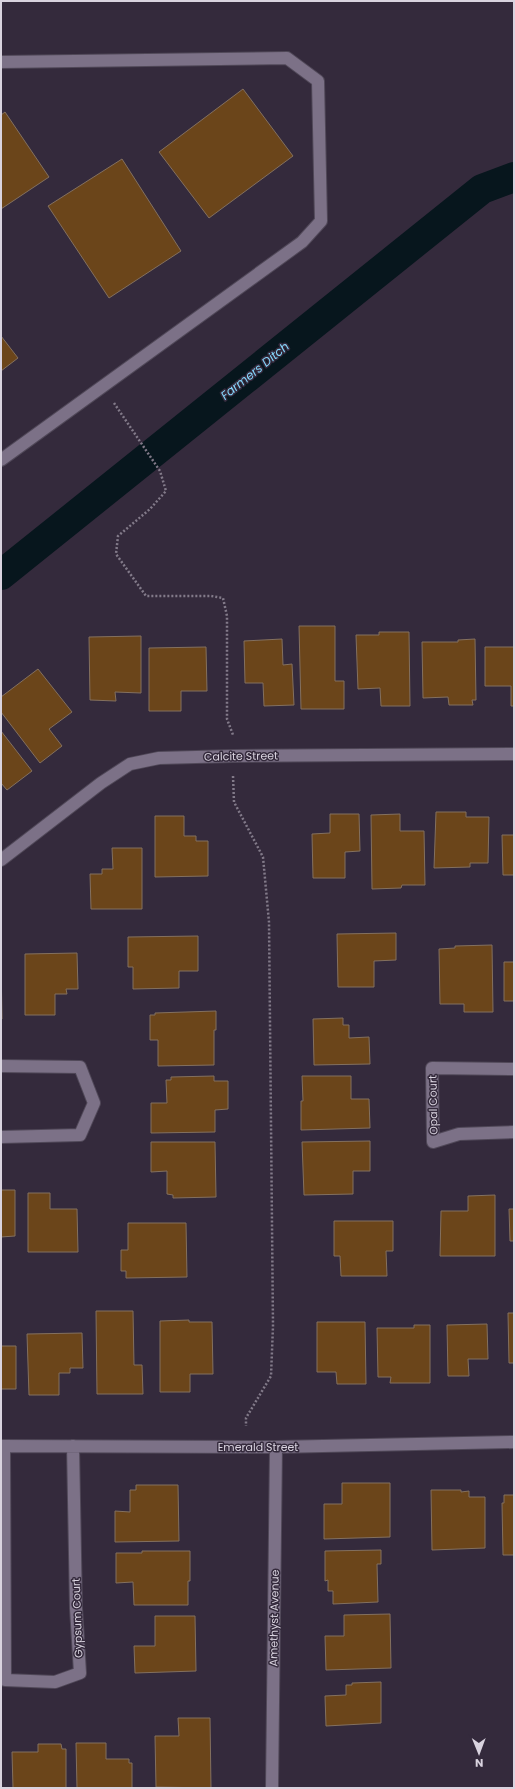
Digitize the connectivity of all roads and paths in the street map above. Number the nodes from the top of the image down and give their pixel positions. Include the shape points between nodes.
1 (1, 62) edge
2 (103, 386) junction
3 (1, 460) edge
4 (514, 754) edge
5 (233, 756) junction
6 (1, 860) edge
7 (1, 1066) edge
8 (514, 1069) edge
9 (514, 1132) edge
10 (1, 1137) edge
11 (514, 1442) edge
12 (2, 1446) edge
13 (73, 1446) junction
14 (248, 1447) junction
15 (276, 1447) junction
16 (272, 1788) edge

1 - 2 street via 287,58 318,81 321,221 302,242
2 - 3 street
2 - 5 path via 160,471 166,491 150,509 118,536 116,554 146,596 223,598 227,616 227,719 233,732
4 - 5 street, Calcite Street
5 - 6 street, Calcite Street via 159,758 130,764 101,783
5 - 14 path via 234,802 263,857 269,922 273,1326 271,1376 246,1418
7 - 10 street via 80,1066 94,1103 80,1135
8 - 9 street, Opal Court via 432,1068 433,1142 459,1134
11 - 15 street, Emerald Street
12 - 13 street, Emerald Street
12 - 13 street, Gypsum Court via 5,1680 55,1682 80,1673
13 - 14 street, Emerald Street
14 - 15 street, Emerald Street
15 - 16 street, Amethyst Avenue

